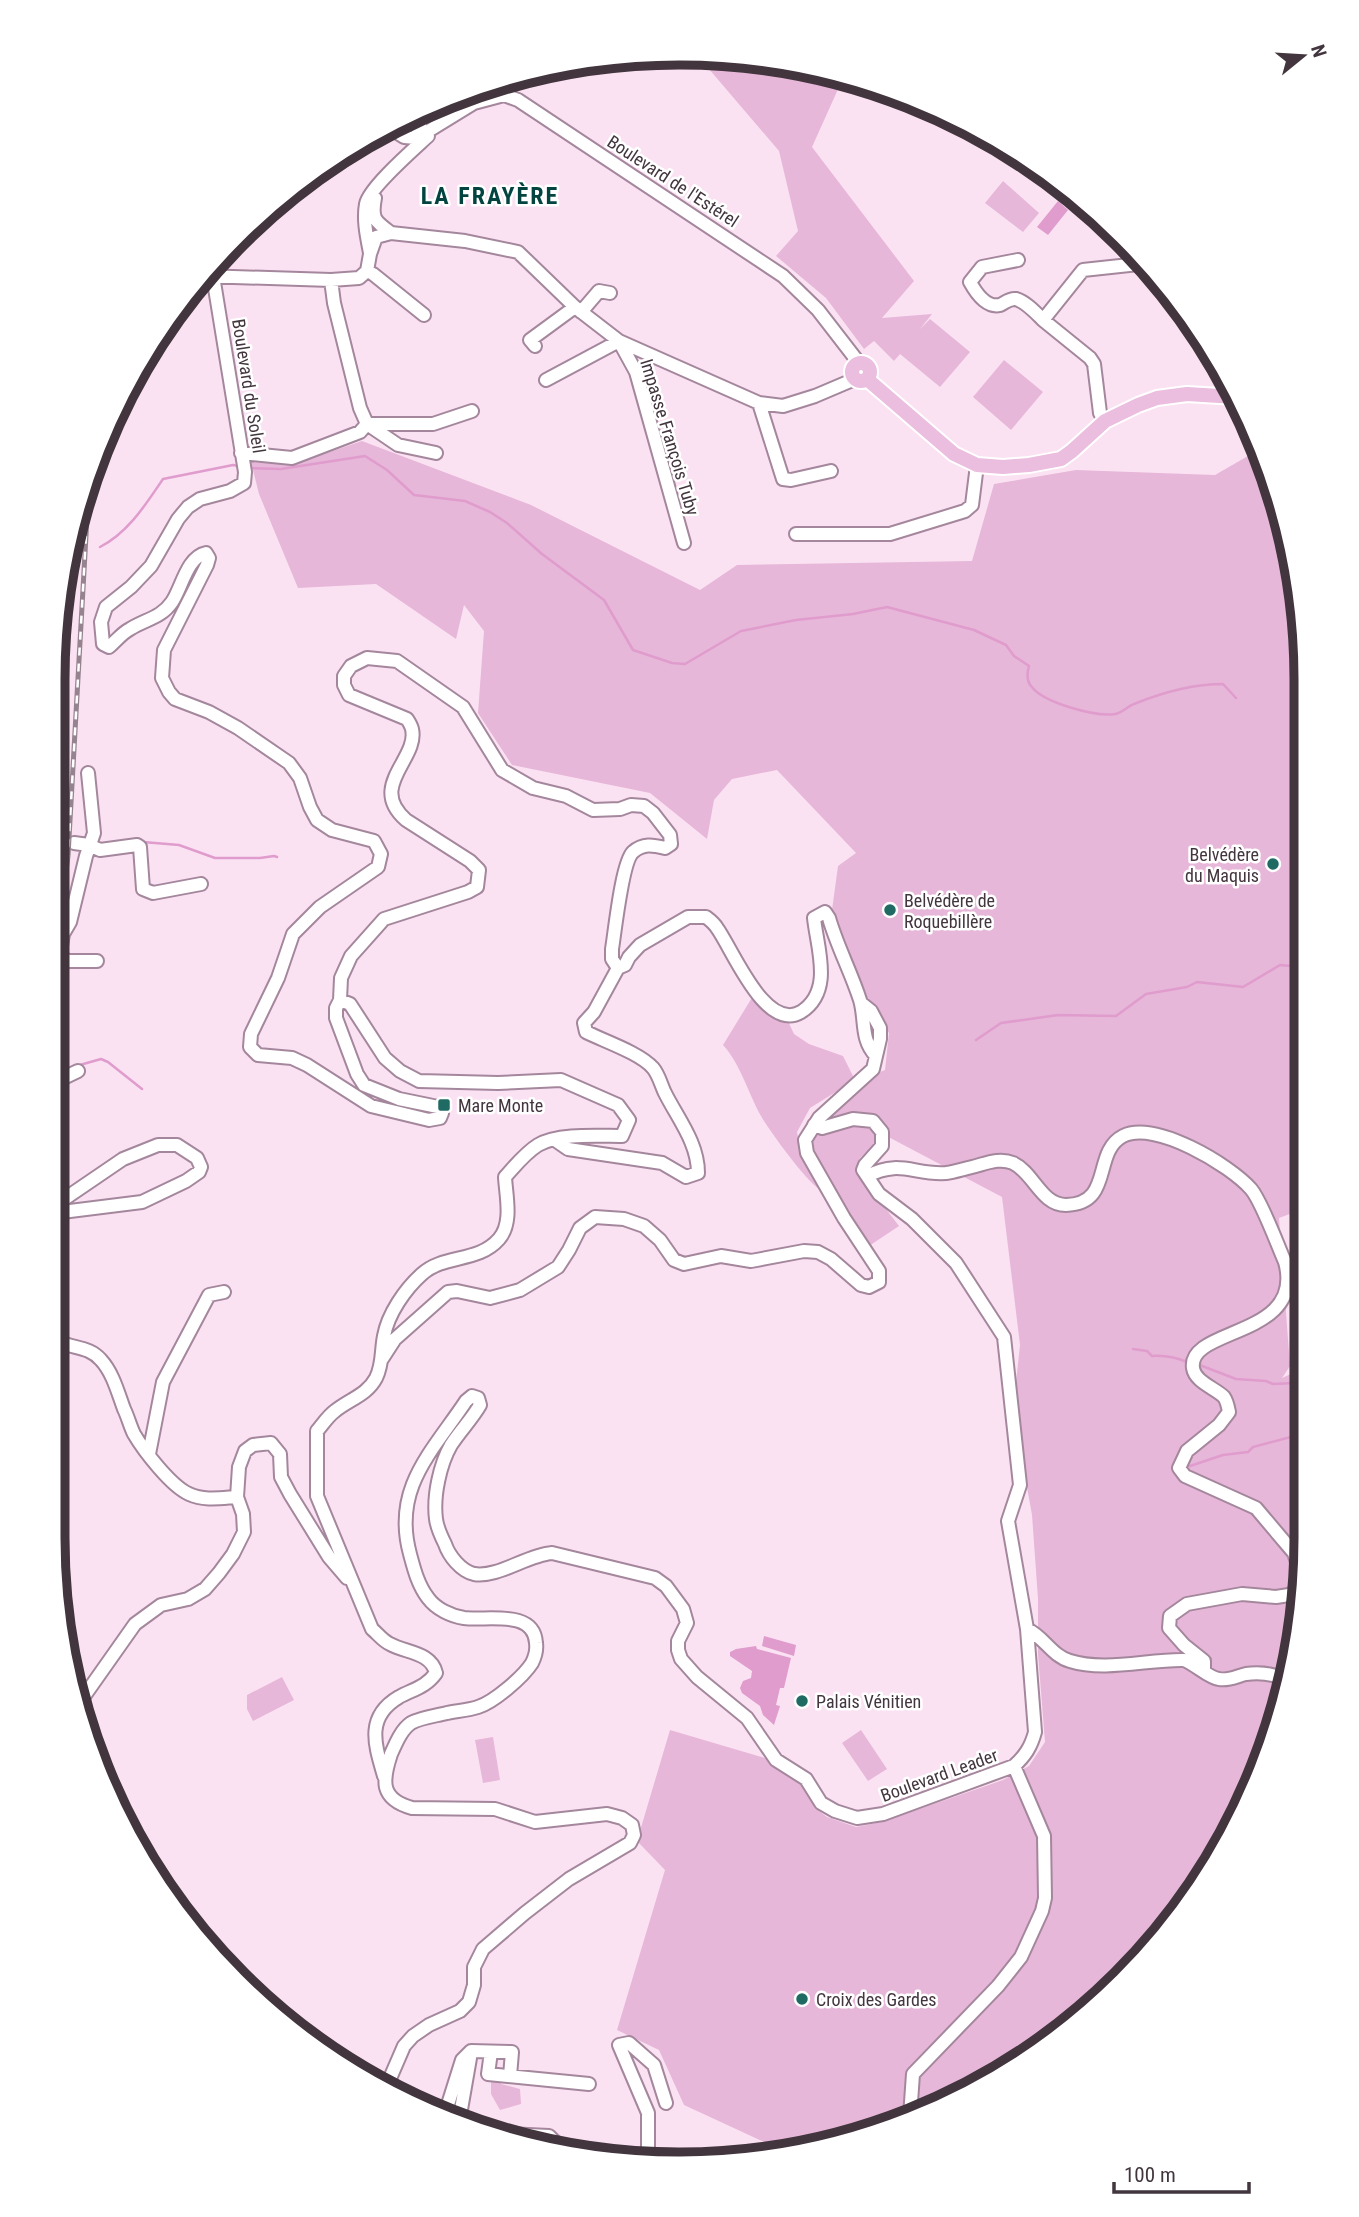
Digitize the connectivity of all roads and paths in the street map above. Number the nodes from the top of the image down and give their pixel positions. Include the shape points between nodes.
1 (416, 124) edge
2 (441, 125) junction
3 (399, 133) edge
4 (410, 138) junction
5 (411, 151) junction
6 (388, 176) junction
7 (391, 233) junction
8 (370, 254) junction
9 (1018, 260) dead end
10 (1133, 265) edge
11 (367, 271) junction
12 (215, 276) edge
13 (331, 280) junction
14 (209, 283) edge
15 (606, 288) dead end
16 (578, 309) junction
17 (424, 315) dead end
18 (1043, 320) junction
19 (619, 341) junction
20 (535, 346) dead end
21 (859, 363) joint
22 (861, 379) junction
23 (546, 380) dead end
24 (1225, 396) edge
25 (759, 403) junction
26 (471, 411) dead end
27 (1105, 421) junction
28 (367, 424) junction
29 (436, 453) dead end
30 (243, 462) junction
31 (977, 465) junction
32 (831, 471) dead end
33 (796, 534) dead end
34 (684, 543) dead end
35 (88, 773) dead end
36 (65, 842) edge
37 (89, 845) junction
38 (201, 884) dead end
39 (65, 931) edge
40 (65, 959) edge
41 (97, 961) dead end
42 (618, 968) junction
43 (340, 1000) junction
44 (78, 1072) dead end
45 (65, 1078) edge
46 (814, 1125) junction
47 (555, 1140) junction
48 (702, 1144) dead end
49 (698, 1158) junction
50 (867, 1176) junction
51 (65, 1199) edge
52 (65, 1212) edge
53 (1294, 1288) edge
54 (1288, 1289) junction
55 (224, 1292) dead end
56 (65, 1345) edge
57 (382, 1360) junction
58 (149, 1454) junction
59 (237, 1497) junction
60 (1294, 1553) edge
61 (352, 1583) junction
62 (1291, 1594) edge
63 (1027, 1629) junction
64 (1204, 1670) junction
65 (1278, 1677) edge
66 (85, 1693) edge
67 (1014, 1766) junction
68 (384, 1776) junction
69 (471, 2051) junction
70 (491, 2052) junction
71 (510, 2076) junction
72 (390, 2079) edge
73 (589, 2084) dead end
74 (666, 2102) dead end
75 (447, 2106) edge
76 (911, 2106) edge
77 (461, 2112) edge
78 (646, 2151) edge

1 - 4 street
2 - 4 street, Boulevard de l'Estérel
2 - 5 street, Boulevard de l'Estérel
2 - 21 street, Boulevard de l'Estérel via 491,97 504,94 518,100 783,276 818,310
3 - 4 street
4 - 5 street
5 - 6 street, Boulevard de l'Estérel
6 - 7 street, Boulevard de l'Estérel via 373,210 376,222
6 - 8 street, Boulevard de l'Estérel via 366,202
7 - 8 street via 376,237
7 - 16 street via 518,251
8 - 11 street, Boulevard de l'Estérel
9 - 18 street via 982,267 970,282 987,303 999,305 1017,299
10 - 18 street via 1083,270
11 - 13 street via 359,278
11 - 17 street
12 - 13 street
13 - 28 street
14 - 30 street, Boulevard du Soleil
15 - 16 street
16 - 19 street
16 - 20 street via 530,340
18 - 27 street via 1094,364
19 - 23 street
19 - 25 street
19 - 34 street, Impasse François Tuby via 635,372
21 - 22 main road via 869,368 870,374
22 - 25 street via 783,406
22 - 31 main road via 954,454
24 - 27 main road via 1170,396
25 - 32 street via 783,479
26 - 28 street via 433,424
27 - 31 main road via 1061,458 1029,466
28 - 29 street via 398,445
28 - 30 street via 360,432 292,457
30 - 43 street, Boulevard du Soleil via 244,483 188,507 151,566 106,607 101,635 109,647 129,629 162,614 194,559 206,553 207,565 164,650 162,678 169,692 238,728 289,763 317,820 332,830 374,841 381,854 378,867 320,907 293,934 251,1034 250,1047 258,1055 292,1058 307,1065 371,1106 429,1120 440,1118 439,1107 398,1100 364,1085 336,1018
31 - 33 street via 972,505 965,511 890,534
35 - 37 street via 94,833
36 - 37 street
37 - 38 street via 100,850 140,847 143,889 153,893
37 - 39 street
40 - 41 street
42 - 43 street via 612,949 631,854 641,846 665,848 671,844 670,835 653,813 631,804 593,810 565,796 533,788 502,770 463,707 397,661 367,659 351,666 344,676 349,695 407,719 413,731 393,785 397,812 470,861 479,870 479,879 477,887 468,892 384,919 351,956 341,978
42 - 46 street via 640,945 688,917 706,917 716,926 753,990 779,1014 795,1015 817,995 821,951 814,918 825,912 861,1003 862,1030 876,1056 866,1077
42 - 49 street via 599,1020 584,1023 586,1032 654,1069
43 - 47 street via 350,1004 385,1058 419,1081 561,1080 618,1105 629,1120 622,1136
44 - 45 street
46 - 50 street via 822,1128 853,1119 873,1121 882,1132 882,1146 865,1165
46 - 57 street via 805,1140 807,1153 879,1271 879,1282 861,1285 818,1252 751,1261 721,1256 684,1264 674,1260 644,1226 595,1217 580,1228 558,1267 520,1290 491,1298 448,1292 395,1339
47 - 49 street via 568,1149 662,1163 687,1177 698,1173
47 - 57 street via 540,1144 505,1177 507,1220 500,1238 483,1253 424,1272 405,1294 388,1318
48 - 49 street
50 - 54 street via 901,1167 946,1173 996,1160 1013,1163 1051,1202 1066,1205 1092,1196 1110,1149 1123,1136 1144,1132 1166,1136 1237,1175 1253,1191 1284,1262
50 - 63 street, Boulevard Leader via 880,1194 956,1263 1003,1337 1020,1485 1008,1521
51 - 52 street via 123,1159 158,1145 177,1145 197,1158 201,1167 186,1181 142,1202
53 - 54 street
54 - 60 street via 1268,1316 1203,1347 1194,1360 1195,1374 1226,1399 1229,1412 1188,1451 1179,1468 1185,1476 1256,1508
55 - 58 street via 209,1295 163,1382
56 - 58 street via 78,1346 101,1360 135,1435
57 - 61 street via 368,1391 333,1412 317,1431 317,1496
58 - 59 street via 173,1483 189,1494 210,1499
59 - 61 street via 245,1451 271,1443 280,1454 281,1477 290,1494 329,1557
59 - 66 street via 244,1532 219,1573 205,1589 188,1599 161,1605 135,1624
61 - 68 street via 372,1629 388,1644 428,1659 436,1673 430,1682 397,1698 382,1712 374,1742
62 - 64 street via 1242,1594 1187,1604 1170,1616 1168,1628 1204,1661
63 - 64 street via 1070,1661 1185,1660
63 - 67 street, Boulevard Leader via 1035,1732 1025,1756
64 - 65 street via 1216,1679 1249,1674
67 - 68 street, Boulevard Leader via 883,1814 857,1818 835,1811 821,1803 806,1779 776,1760 747,1718 681,1659 678,1641 687,1623 683,1609 655,1578 552,1553 487,1574 472,1574 457,1564 436,1519 436,1500 450,1448 480,1405 472,1396 424,1459 407,1498 405,1538 429,1600 463,1618 522,1622 531,1627 536,1651 532,1663 493,1700 410,1724 401,1734
67 - 76 street via 1044,1836 1042,1911 1021,1957 913,2074
68 - 72 street via 390,1797 412,1808 495,1809 535,1822 607,1814 632,1825 634,1835 629,1843 569,1879 483,1949 474,1967 469,2003 413,2035
69 - 70 street
69 - 75 street via 462,2060
69 - 77 street
70 - 71 street via 488,2074
70 - 71 street via 512,2052
71 - 73 street
74 - 78 street via 654,2065 629,2043 619,2045 648,2113

